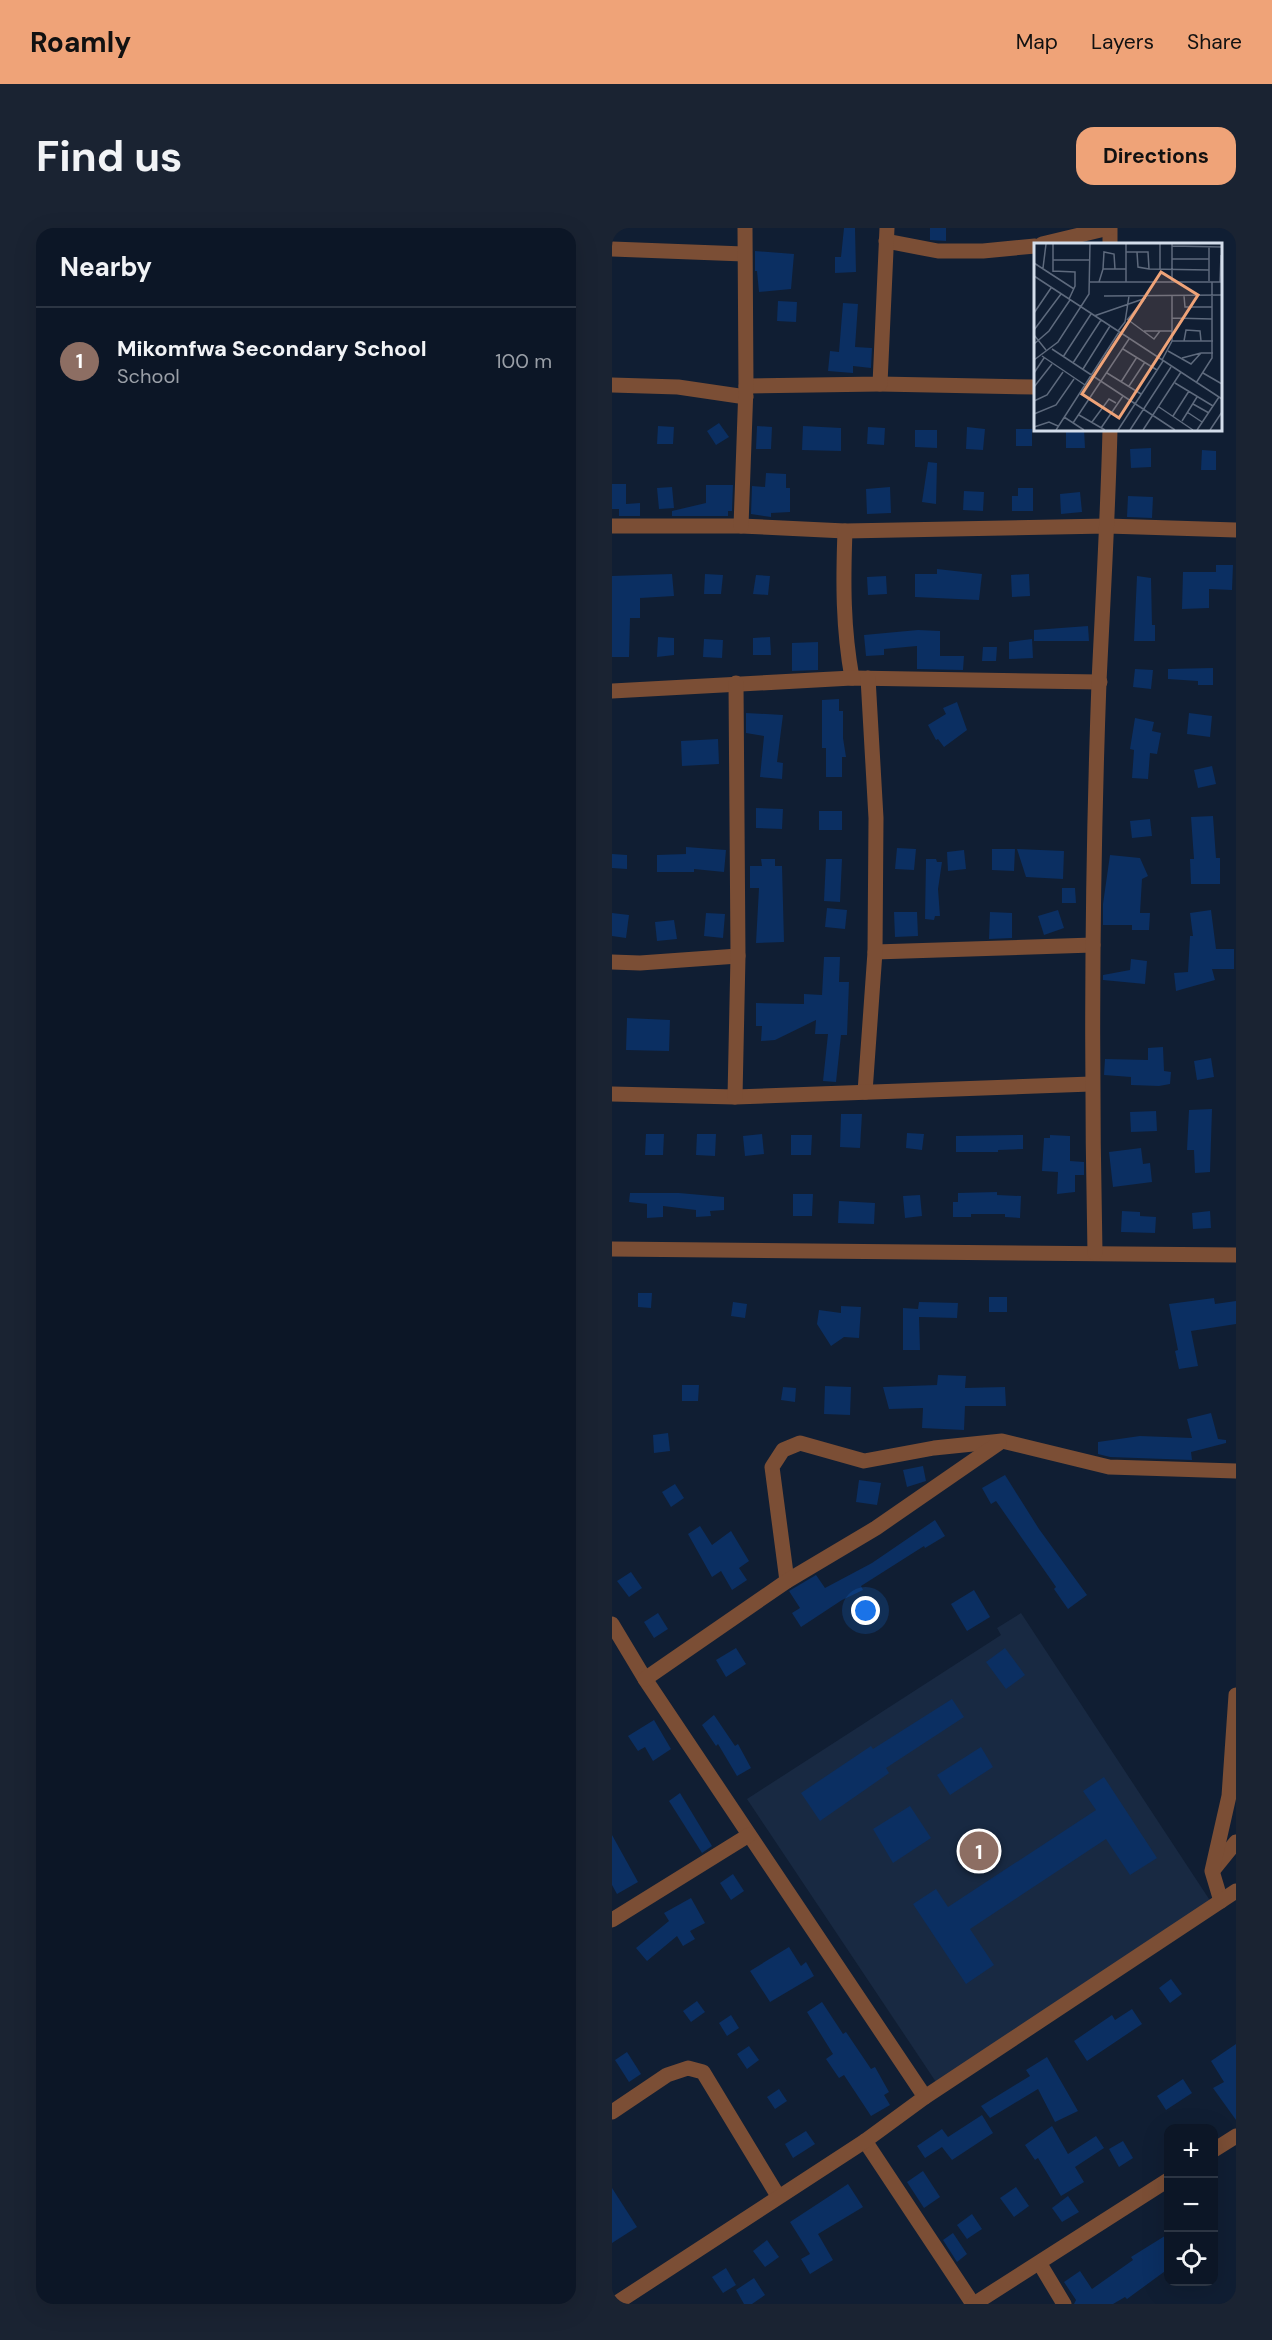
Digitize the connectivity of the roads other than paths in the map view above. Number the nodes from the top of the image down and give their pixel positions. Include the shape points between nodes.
1 (745, 228) edge
2 (1109, 228) edge
3 (886, 234) edge
4 (1046, 243) edge
5 (1110, 243) edge
6 (1034, 246) edge
7 (612, 249) edge
8 (744, 254) junction
9 (880, 384) junction
10 (612, 385) edge
11 (1034, 387) edge
12 (746, 391) junction
13 (1110, 430) edge
14 (612, 526) edge
15 (741, 526) junction
16 (1107, 526) junction
17 (1236, 530) edge
18 (845, 531) junction
19 (852, 678) junction
20 (868, 678) junction
21 (1100, 682) junction
22 (736, 683) junction
23 (612, 691) edge
24 (1092, 945) junction
25 (875, 952) junction
26 (738, 956) junction
27 (612, 962) edge
28 (1091, 1084) junction
29 (865, 1092) junction
30 (612, 1094) edge
31 (735, 1097) junction
32 (612, 1249) edge
33 (1095, 1253) junction
34 (1236, 1255) edge
35 (1002, 1441) junction
36 (1236, 1471) edge
37 (787, 1581) junction
38 (612, 1624) edge
39 (645, 1679) junction
40 (1236, 1695) edge
41 (749, 1835) junction
42 (1236, 1842) edge
43 (1212, 1872) junction
44 (1236, 1892) edge
45 (1221, 1901) junction
46 (612, 1920) edge
47 (925, 2097) junction
48 (612, 2112) edge
49 (1236, 2136) edge
50 (865, 2141) junction
51 (1218, 2147) edge
52 (1164, 2183) edge
53 (778, 2196) junction
54 (1040, 2264) junction
55 (615, 2304) edge
56 (973, 2304) edge
57 (1064, 2304) edge

1 - 8 street
2 - 4 street
2 - 5 street
3 - 6 street via 938,251
3 - 9 street
7 - 8 street
8 - 12 street
9 - 11 street
9 - 12 street
10 - 12 street
12 - 15 street
13 - 16 street
14 - 15 street
15 - 18 street
16 - 17 street
16 - 18 street
16 - 21 street
18 - 19 street via 843,601
19 - 20 street
19 - 22 street
20 - 21 street
20 - 25 street via 876,818
21 - 24 street
22 - 23 street
22 - 26 street
24 - 25 street
24 - 28 street
25 - 29 street
26 - 27 street
26 - 31 street
28 - 29 street
28 - 33 street
29 - 31 street
30 - 31 street
32 - 33 street
33 - 34 street
35 - 36 street via 1109,1467
35 - 37 street via 876,1528
35 - 37 street via 864,1461 800,1443 783,1450 771,1467
37 - 39 street
38 - 39 street
39 - 41 street
40 - 43 street via 1229,1796
41 - 46 street
41 - 47 street
42 - 43 street
43 - 45 street
44 - 45 street
45 - 47 street
47 - 50 street
48 - 53 street via 667,2075 688,2068 703,2072
49 - 51 street
50 - 53 street
50 - 56 street
52 - 54 street
53 - 55 street
54 - 56 street
54 - 57 street

